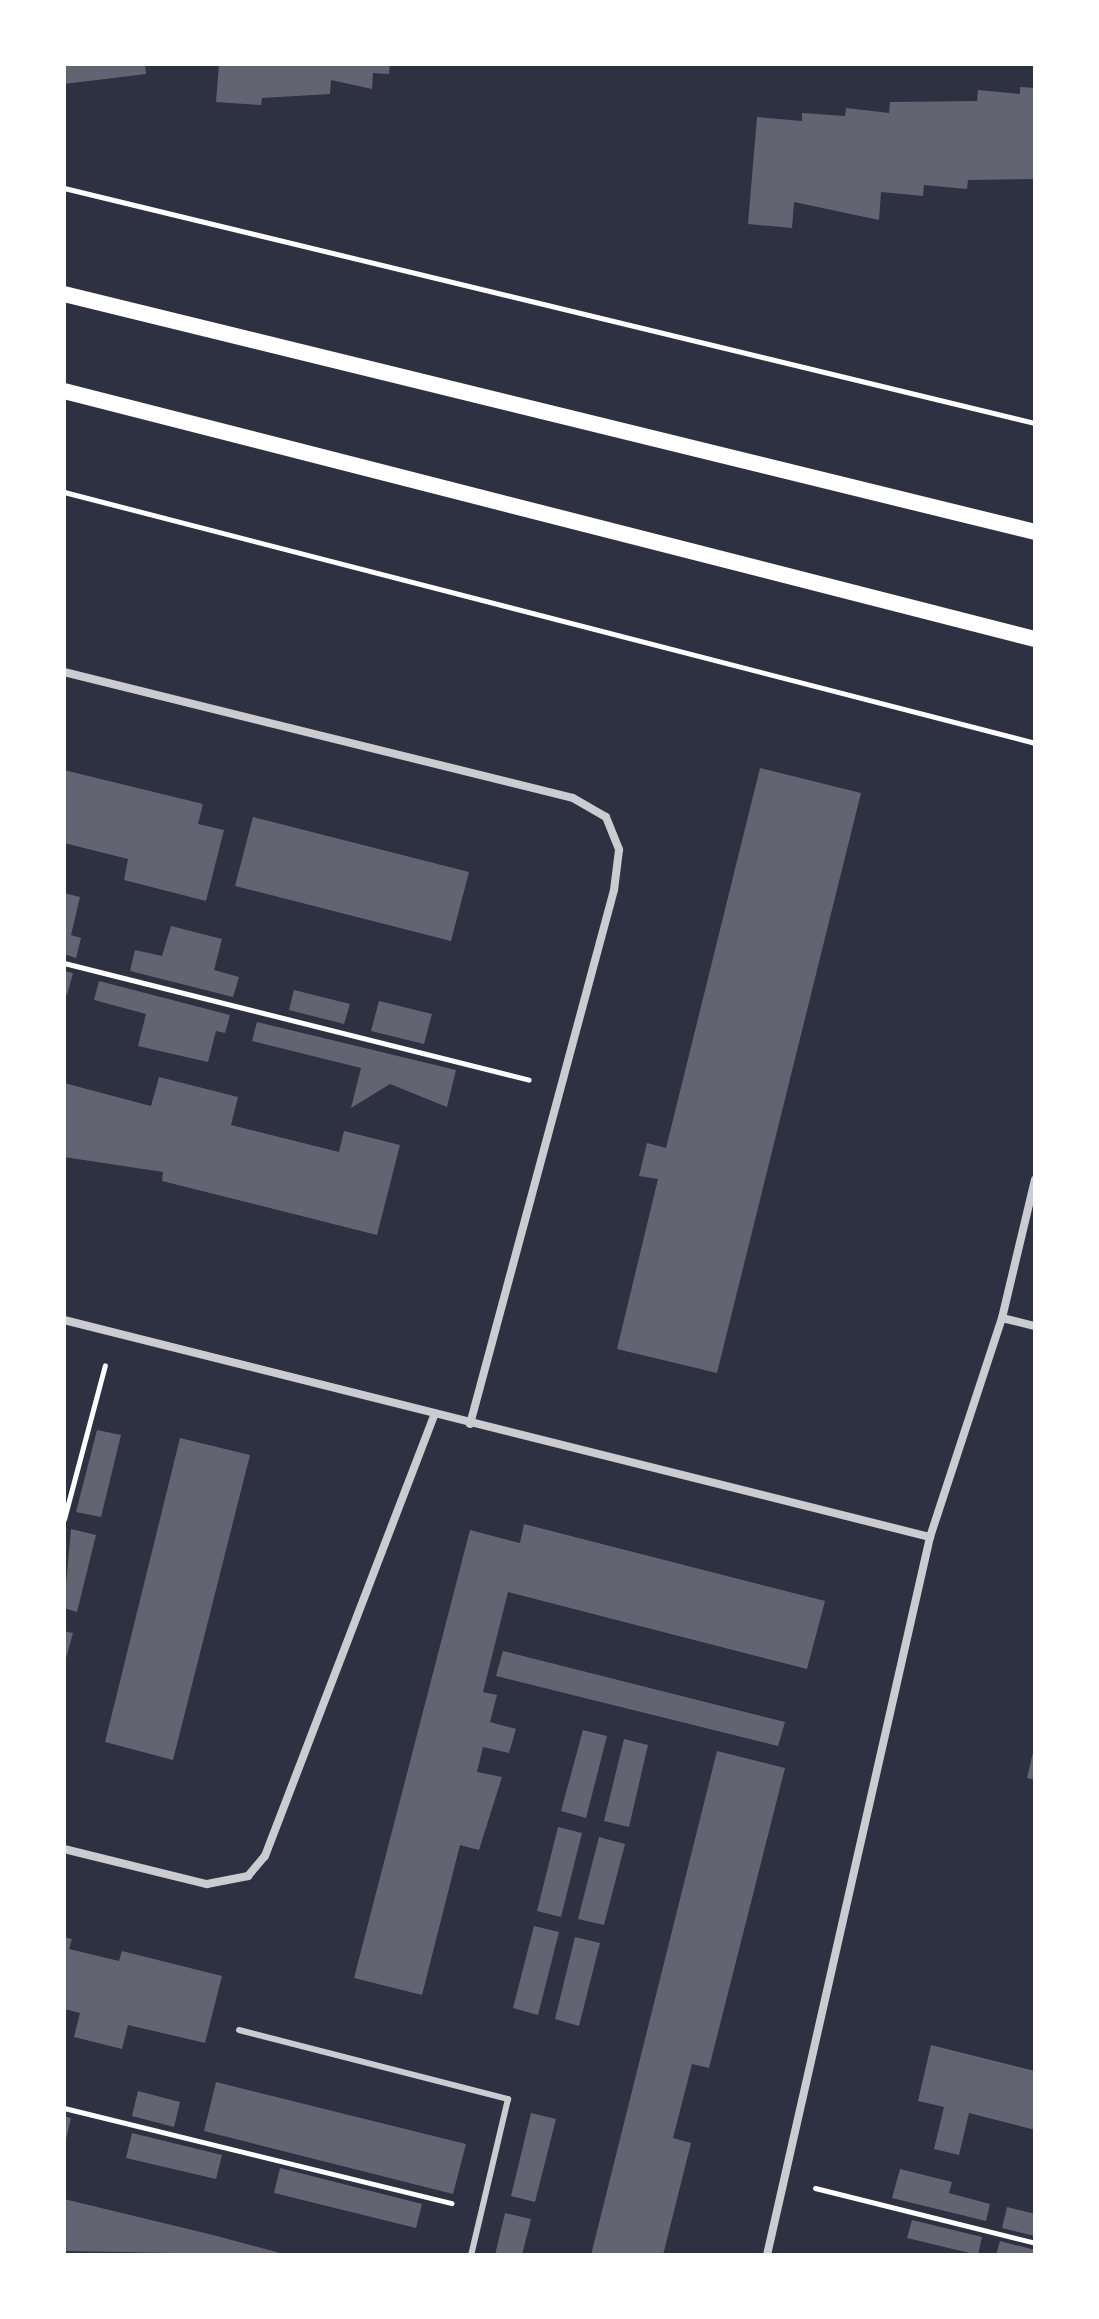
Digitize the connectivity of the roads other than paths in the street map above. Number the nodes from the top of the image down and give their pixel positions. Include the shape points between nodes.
1 (64, 294) edge
2 (64, 391) edge
3 (1035, 532) edge
4 (1035, 639) edge
5 (64, 672) edge
6 (1035, 1180) edge
7 (1002, 1318) junction
8 (64, 1320) edge
9 (1035, 1326) edge
10 (434, 1415) junction
11 (470, 1424) junction
12 (930, 1537) junction
13 (64, 1849) edge
14 (239, 2030) dead end
15 (471, 2255) edge
16 (767, 2255) edge

1 - 3 main road
2 - 4 main road
5 - 11 street via 573,798 606,817 619,850 614,890
6 - 7 street
7 - 9 street
7 - 12 street
8 - 10 street
10 - 11 street
10 - 13 street via 265,1856 248,1876 207,1884
11 - 12 street
12 - 16 street
14 - 15 lane via 508,2099

